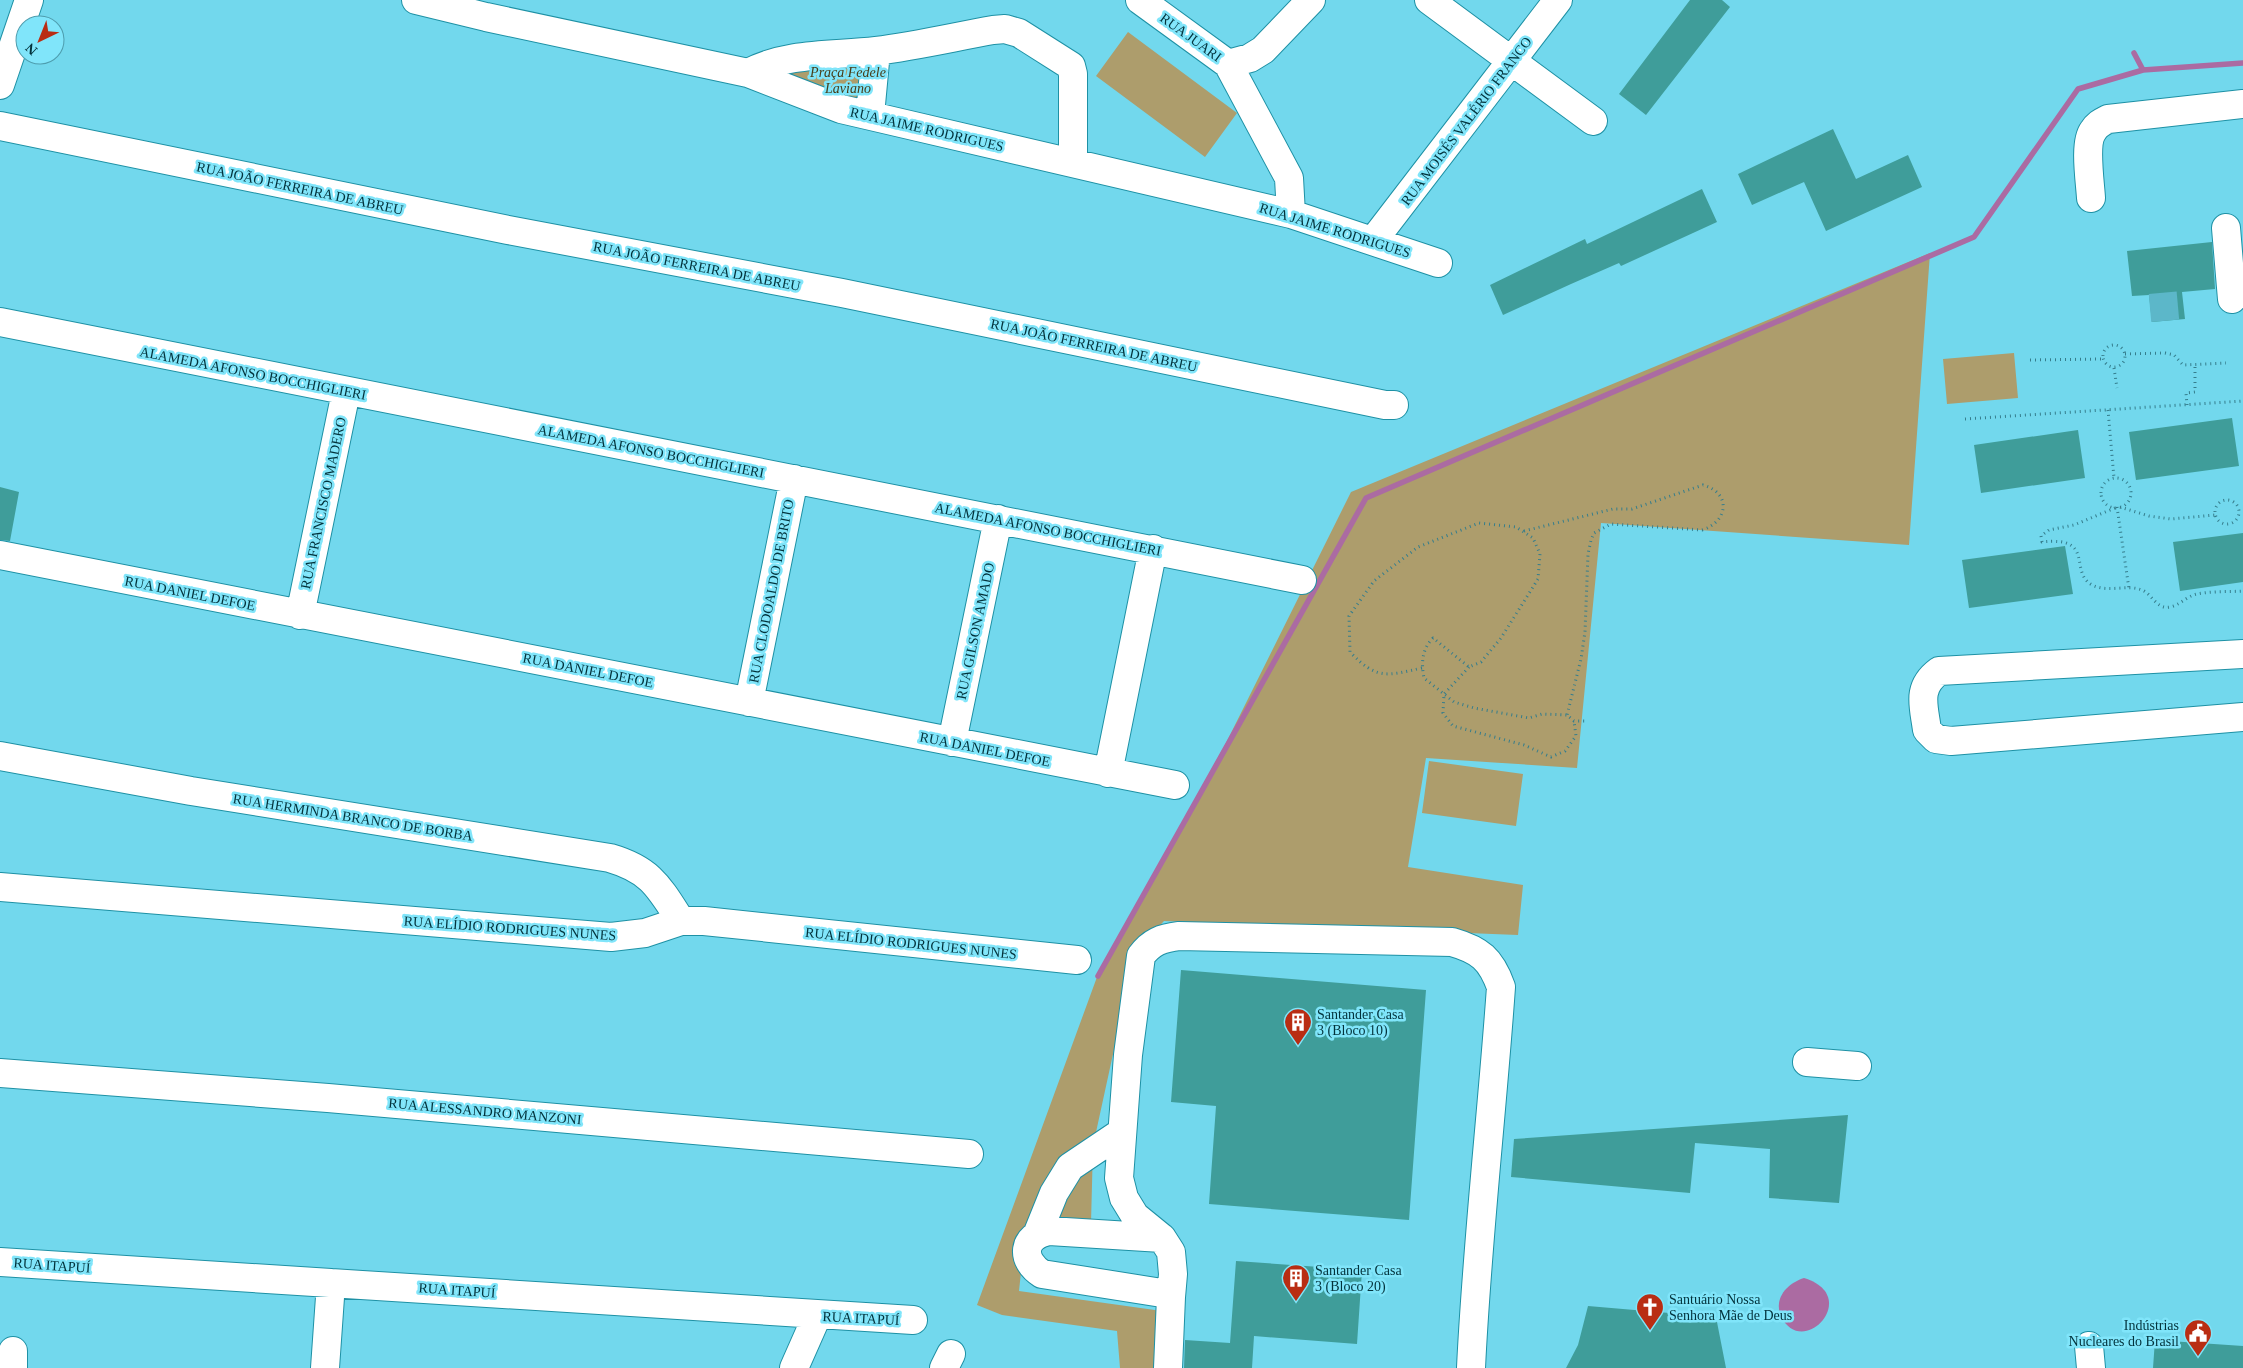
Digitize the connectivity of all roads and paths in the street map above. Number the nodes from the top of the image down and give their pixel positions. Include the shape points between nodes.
1 (29, 0) edge
2 (416, 0) edge
3 (1140, 0) edge
4 (1311, 0) edge
5 (1429, 0) edge
6 (1558, 0) edge
7 (480, 8) edge
8 (876, 51) junction
9 (1512, 61) junction
10 (1228, 64) junction
11 (748, 73) junction
12 (0, 85) edge
13 (2243, 104) edge
14 (870, 115) junction
15 (1592, 122) dead end
16 (0, 126) edge
17 (1073, 162) junction
18 (2091, 198) dead end
19 (1291, 214) junction
20 (2226, 228) dead end
21 (1373, 241) junction
22 (1438, 263) dead end
23 (2232, 299) dead end
24 (0, 322) edge
25 (2124, 354) junction
26 (2103, 359) junction
27 (2030, 360) dead end
28 (2226, 363) dead end
29 (2195, 364) junction
30 (2114, 368) junction
31 (2118, 388) dead end
32 (346, 392) junction
33 (2243, 401) edge
34 (2187, 405) junction
35 (1394, 406) dead end
36 (2108, 410) junction
37 (1965, 420) dead end
38 (2114, 478) junction
39 (794, 479) junction
40 (2117, 507) junction
41 (2241, 513) edge
42 (2215, 515) junction
43 (998, 519) junction
44 (1524, 532) junction
45 (1153, 549) junction
46 (0, 555) edge
47 (1302, 580) dead end
48 (2129, 589) junction
49 (2243, 591) edge
50 (300, 615) junction
51 (2243, 654) edge
52 (1469, 666) junction
53 (1422, 668) junction
54 (1444, 694) junction
55 (749, 702) junction
56 (1567, 715) junction
57 (2243, 717) edge
58 (1574, 721) junction
59 (1585, 721) dead end
60 (952, 742) junction
61 (0, 756) edge
62 (1108, 773) junction
63 (1175, 785) dead end
64 (0, 887) edge
65 (681, 921) junction
66 (1077, 960) dead end
67 (1807, 1062) dead end
68 (1857, 1066) dead end
69 (0, 1073) edge
70 (1122, 1132) junction
71 (969, 1154) dead end
72 (1037, 1235) junction
73 (1162, 1238) junction
74 (0, 1262) edge
75 (331, 1283) junction
76 (1171, 1297) junction
77 (817, 1316) junction
78 (913, 1320) dead end
79 (325, 1368) edge
80 (794, 1368) edge
81 (1168, 1368) edge
82 (1471, 1368) edge

1 - 12 street
2 - 7 street, RUA JAIME RODRIGUES
3 - 10 street, RUA JUARI
4 - 10 street, RUA JUARI via 1263,50 1250,58
5 - 9 street
6 - 9 street, RUA MOISÉS VALÉRIO FRANCO
7 - 11 street, RUA JAIME RODRIGUES
8 - 11 street via 776,60
8 - 14 street
8 - 17 street via 993,30 1005,29 1019,34 1071,66
9 - 15 street
9 - 21 street, RUA MOISÉS VALÉRIO FRANCO
10 - 19 street via 1289,178
11 - 14 street, RUA JAIME RODRIGUES via 825,104
13 - 18 street via 2108,119 2099,123 2088,142
14 - 17 street, RUA JAIME RODRIGUES
16 - 35 street, RUA JOÃO FERREIRA DE ABREU
17 - 19 street, RUA JAIME RODRIGUES
19 - 21 street, RUA JAIME RODRIGUES
20 - 23 street
21 - 22 street, RUA JAIME RODRIGUES
24 - 32 street, ALAMEDA AFONSO BOCCHIGLIERI
25 - 26 path via 2118,346 2111,346 2105,349
25 - 29 path via 2165,352 2174,355 2183,365
25 - 30 path via 2121,365
26 - 27 path
26 - 30 path via 2107,366
28 - 29 path
29 - 34 path via 2196,392 2186,393
30 - 31 path
32 - 39 street, ALAMEDA AFONSO BOCCHIGLIERI
32 - 50 street, RUA FRANCISCO MADERO
33 - 34 path
34 - 36 path
36 - 37 path
36 - 38 path
38 - 40 path via 2105,482 2101,496 2106,504
38 - 40 path via 2124,480 2130,488 2128,502
39 - 43 street, ALAMEDA AFONSO BOCCHIGLIERI
39 - 55 street, RUA CLODOALDO DE BRITO
40 - 42 path via 2171,519
40 - 48 path
40 - 48 path via 2074,525 2049,530 2041,536 2042,542 2070,544 2078,555 2084,576 2092,585
41 - 42 path via 2236,521 2228,524 2220,522
41 - 42 path via 2236,502 2224,500 2217,504
43 - 45 street, ALAMEDA AFONSO BOCCHIGLIERI
43 - 60 street, RUA GILSON AMADO
44 - 52 path via 1533,538 1540,554 1538,578 1501,638 1481,662
44 - 53 path via 1516,527 1479,523 1418,547 1374,581 1349,616 1350,652 1365,668 1387,676
44 - 56 path via 1613,509 1632,509 1703,485 1714,488 1724,504 1712,527 1702,530 1611,524 1594,533 1588,554 1585,632
45 - 47 street, ALAMEDA AFONSO BOCCHIGLIERI
45 - 62 street
46 - 50 street, RUA DANIEL DEFOE
48 - 49 path via 2140,589 2163,607 2197,594
50 - 55 street, RUA DANIEL DEFOE
51 - 57 street via 1939,671 1928,679 1923,694 1927,730 1936,739 1951,741
52 - 53 path via 1433,638 1424,647
52 - 54 path
53 - 54 path via 1424,678
54 - 56 path via 1454,702 1474,708 1529,718 1542,714
54 - 58 path via 1443,713 1453,726 1524,745 1551,757 1565,751 1576,736
55 - 60 street, RUA DANIEL DEFOE
56 - 58 path
58 - 59 path
60 - 62 street, RUA DANIEL DEFOE
61 - 65 street, RUA HERMINDA BRANCO DE BORBA via 191,791 610,858 637,867 648,876
62 - 63 street, RUA DANIEL DEFOE
64 - 65 street, RUA ELÍDIO RODRIGUES NUNES via 611,937 645,933
65 - 66 street, RUA ELÍDIO RODRIGUES NUNES
67 - 68 street
69 - 71 street, RUA ALESSANDRO MANZONI
70 - 72 street via 1070,1167 1054,1193
70 - 73 street via 1119,1178 1124,1198 1135,1216
70 - 82 street via 1141,956 1153,943 1165,937 1452,942 1468,946 1484,956 1495,970 1501,987 1478,1247
72 - 73 street via 1049,1231
72 - 76 street via 1029,1243 1027,1252 1032,1268 1042,1274
73 - 76 street via 1171,1252
74 - 75 street, RUA ITAPUÍ
75 - 77 street, RUA ITAPUÍ
75 - 79 street
76 - 81 street
77 - 78 street, RUA ITAPUÍ
77 - 80 street

